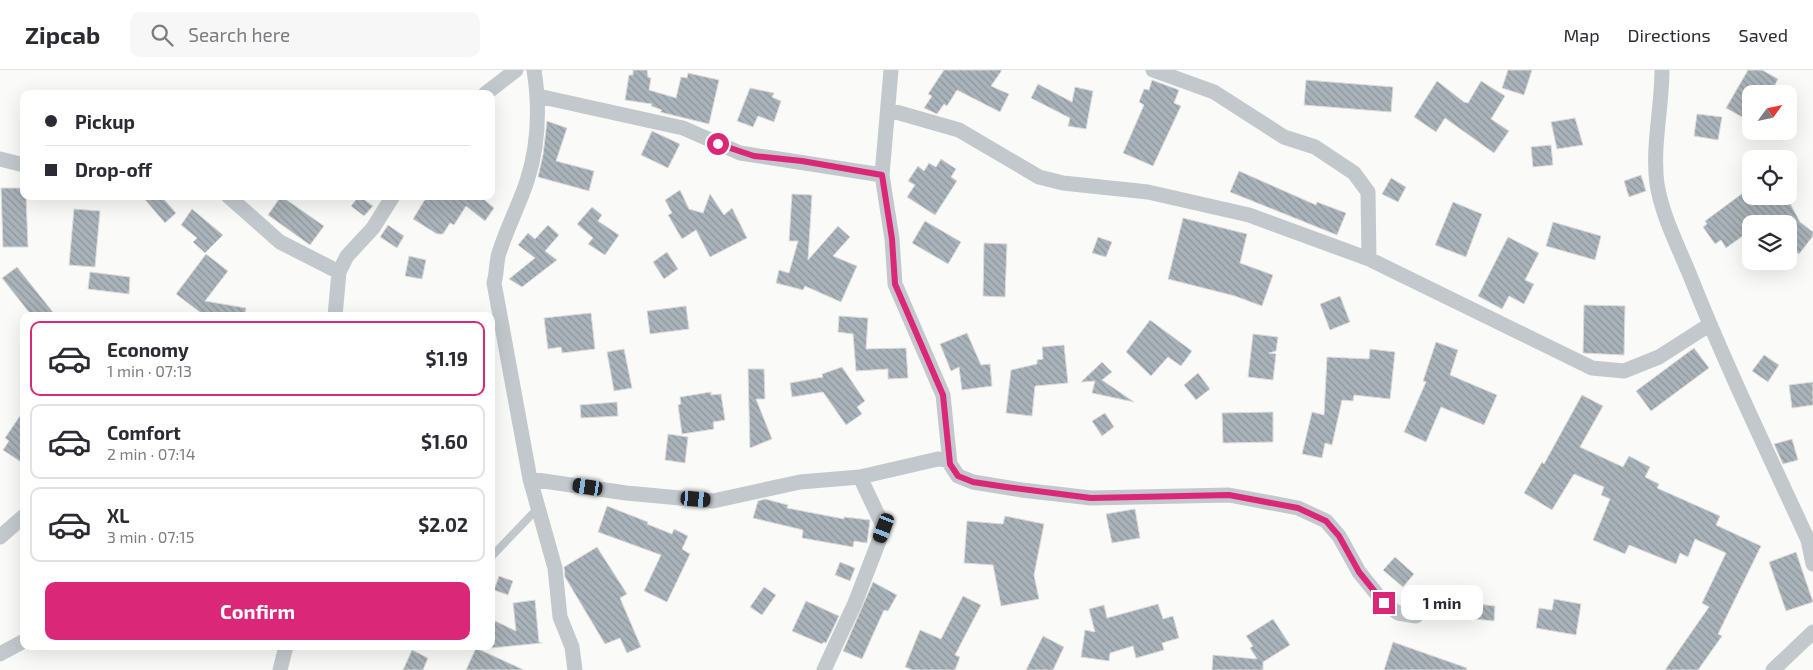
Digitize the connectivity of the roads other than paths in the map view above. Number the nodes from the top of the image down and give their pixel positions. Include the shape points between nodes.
1 (516, 70) edge
2 (534, 70) edge
3 (891, 70) edge
4 (1153, 70) edge
5 (1662, 70) edge
6 (491, 90) edge
7 (538, 96) junction
8 (889, 110) junction
9 (0, 159) edge
10 (20, 164) edge
11 (882, 175) junction
12 (233, 200) edge
13 (390, 200) edge
14 (1369, 258) junction
15 (339, 272) junction
16 (335, 312) edge
17 (1709, 325) junction
18 (950, 460) junction
19 (860, 477) junction
20 (530, 479) junction
21 (538, 508) junction
22 (20, 520) edge
23 (0, 537) edge
24 (495, 553) edge
25 (1813, 564) edge
26 (1416, 616) dead end
27 (1813, 632) edge
28 (20, 643) edge
29 (285, 650) edge
30 (0, 654) edge
31 (578, 669) edge
32 (280, 670) edge
33 (824, 670) edge
34 (1773, 670) edge

1 - 6 street
2 - 7 street
3 - 8 street
4 - 14 street via 1214,92 1284,137 1315,146 1354,173 1368,192
5 - 17 street via 1657,184 1667,221
7 - 11 street via 683,128 740,153
7 - 20 street via 538,135 529,172 498,256 494,283
8 - 11 street
8 - 14 street via 960,130 1039,177 1063,184 1148,192 1249,215
9 - 10 street
11 - 18 street via 895,284 943,395
12 - 15 street via 280,242
13 - 15 street via 373,228 347,256
14 - 17 street via 1592,368 1624,371 1659,357
15 - 16 street
17 - 25 street via 1808,540
18 - 19 street via 938,459
18 - 26 street via 958,476 973,482 1022,490 1091,498 1229,495 1298,508 1326,521 1339,536 1359,572 1384,603 1398,613
19 - 20 street via 800,482 713,501
19 - 33 street via 884,528
20 - 21 street
21 - 24 lane
21 - 31 street via 555,568 560,617
22 - 23 street
27 - 34 street
28 - 30 street
29 - 32 street

